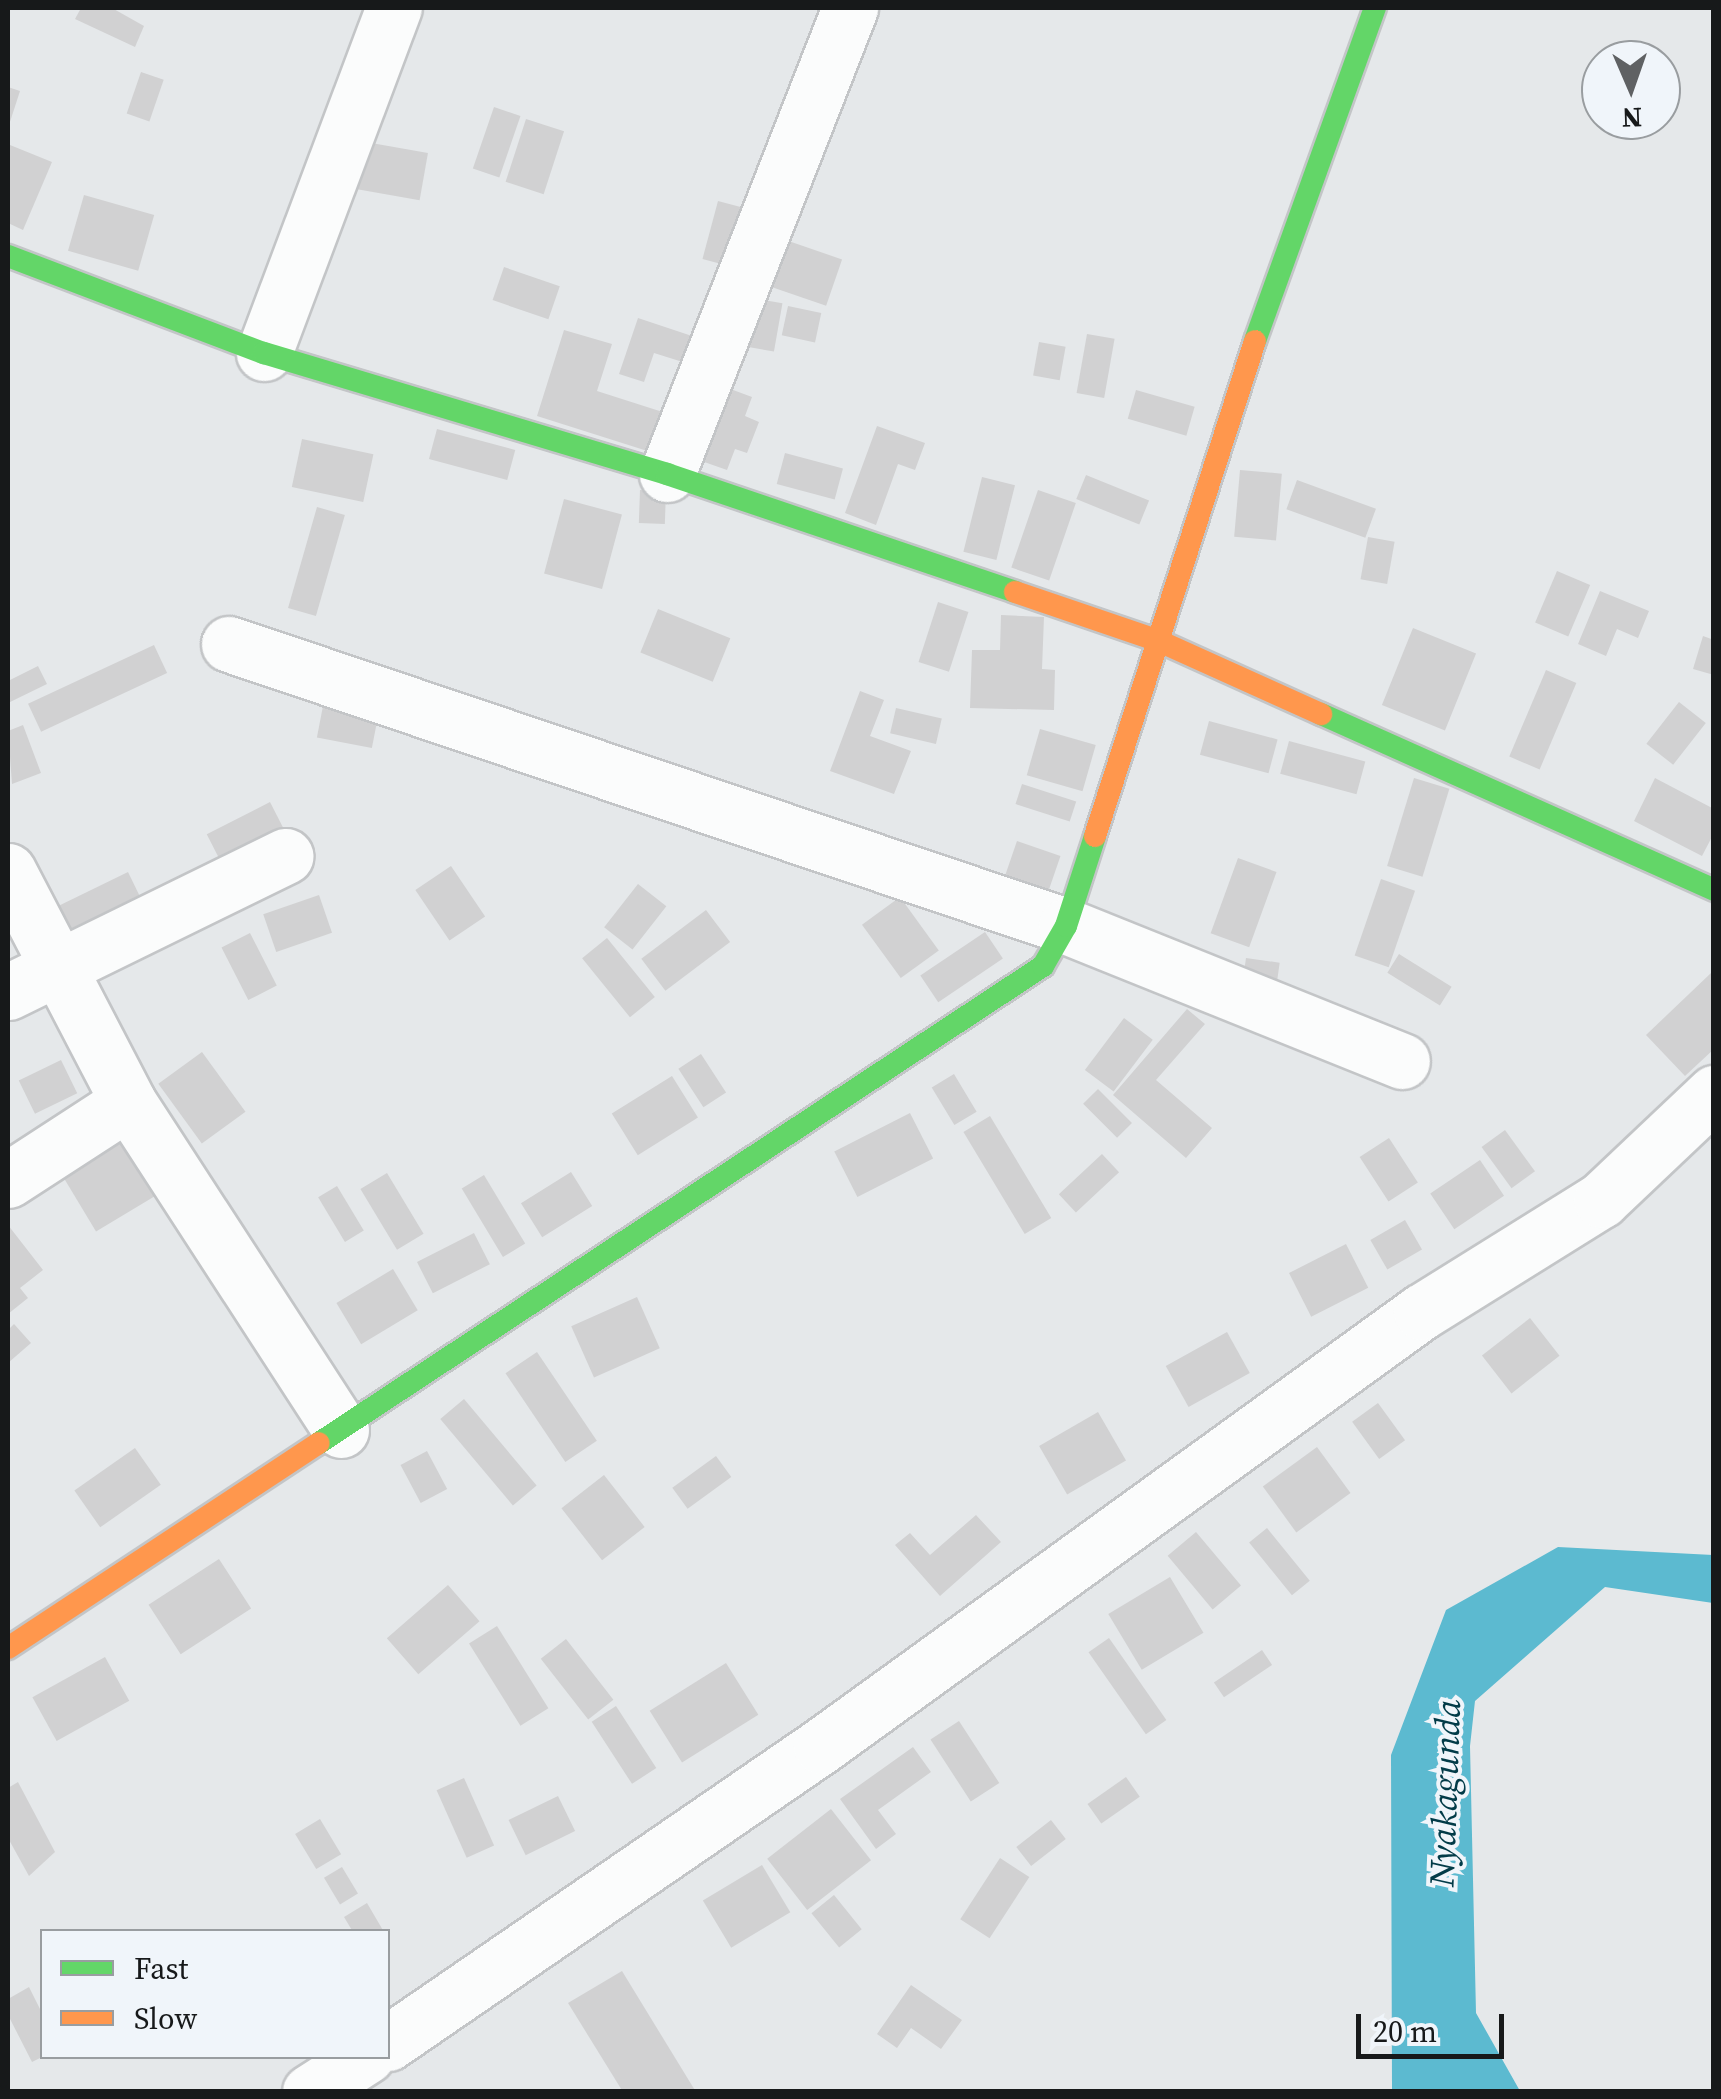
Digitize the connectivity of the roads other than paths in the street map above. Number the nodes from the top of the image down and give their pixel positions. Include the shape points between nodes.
1 (394, 8) edge
2 (850, 8) edge
3 (1375, 8) edge
4 (8, 256) edge
5 (264, 353) junction
6 (667, 474) junction
7 (1159, 642) junction
8 (228, 644) dead end
9 (285, 856) dead end
10 (8, 871) edge
11 (1714, 890) edge
12 (1066, 926) junction
13 (60, 966) junction
14 (8, 992) edge
15 (1402, 1061) dead end
16 (1714, 1093) edge
17 (128, 1102) junction
18 (8, 1180) edge
19 (342, 1430) junction
20 (8, 1648) edge
21 (390, 2042) edge
22 (361, 2059) edge
23 (310, 2092) edge

1 - 5 street
2 - 6 street
3 - 7 street via 1258,331
4 - 5 street
5 - 6 street
6 - 7 street
7 - 11 street
7 - 12 street
8 - 12 street
9 - 13 street
10 - 13 street
12 - 15 street
12 - 19 street via 1043,966
13 - 14 street
13 - 17 street
16 - 21 street via 1601,1200 1421,1312 837,1734
17 - 18 street
17 - 19 street
19 - 20 street
22 - 23 street

